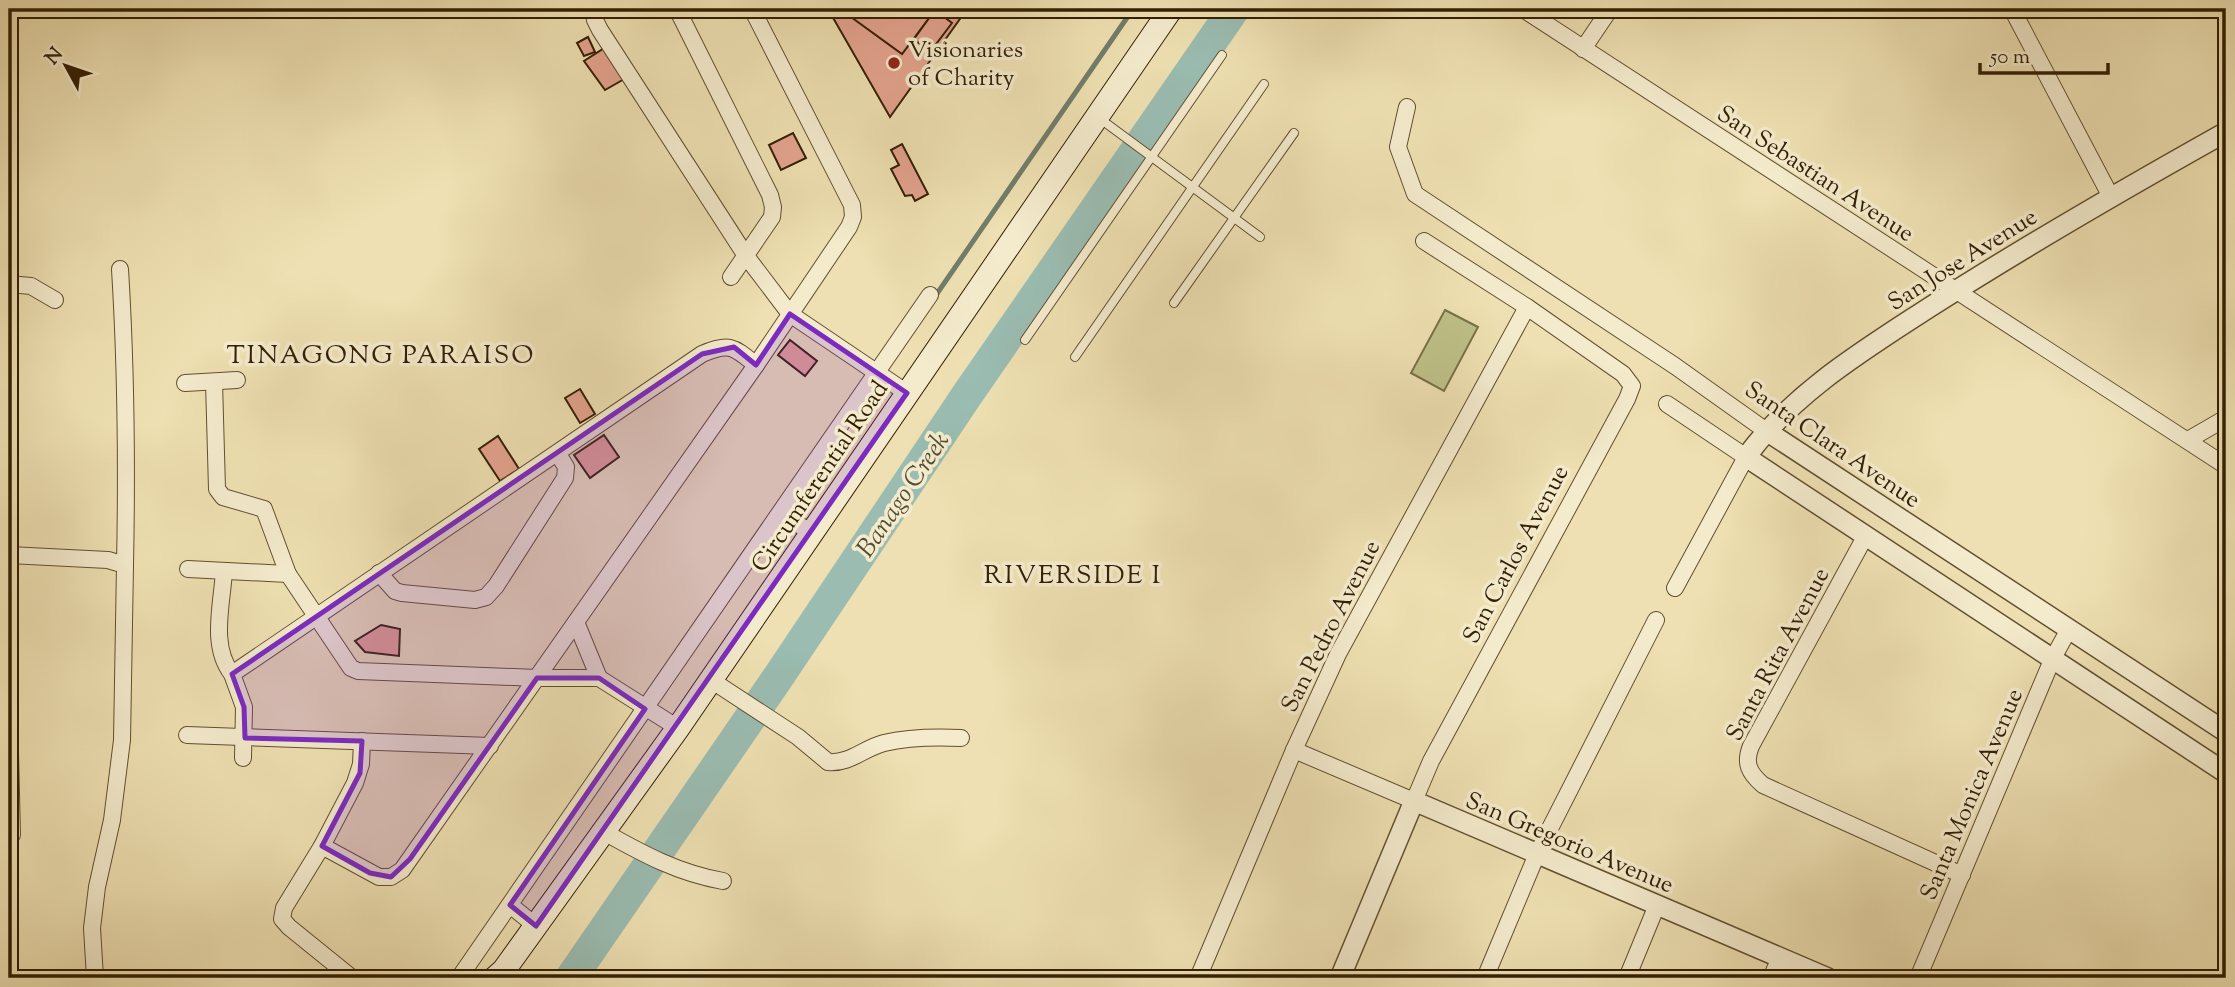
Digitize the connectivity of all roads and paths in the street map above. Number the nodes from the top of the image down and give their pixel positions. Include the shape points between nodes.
1 (593, 9) edge
2 (677, 9) edge
3 (752, 9) edge
4 (1171, 9) edge
5 (1523, 9) edge
6 (1610, 9) edge
7 (2012, 9) edge
8 (1583, 49) junction
9 (1222, 55) dead end
10 (1264, 84) dead end
11 (1406, 107) dead end
12 (1097, 117) junction
13 (2226, 132) edge
14 (1294, 133) dead end
15 (1148, 156) junction
16 (1192, 188) junction
17 (2111, 197) junction
18 (1234, 218) junction
19 (1260, 237) dead end
20 (1424, 241) dead end
21 (746, 256) junction
22 (120, 269) dead end
23 (731, 277) dead end
24 (9, 284) edge
25 (1956, 291) junction
26 (930, 295) dead end
27 (55, 300) dead end
28 (1174, 303) dead end
29 (1527, 307) junction
30 (790, 314) junction
31 (1025, 340) dead end
32 (1075, 357) dead end
33 (756, 365) junction
34 (237, 380) dead end
35 (888, 381) junction
36 (214, 382) junction
37 (186, 383) dead end
38 (1667, 404) dead end
39 (2226, 418) edge
40 (1765, 430) junction
41 (2188, 440) junction
42 (558, 454) junction
43 (1746, 457) junction
44 (2226, 466) edge
45 (791, 520) junction
46 (1866, 535) junction
47 (9, 555) edge
48 (125, 565) junction
49 (188, 569) dead end
50 (224, 572) junction
51 (379, 573) junction
52 (288, 574) junction
53 (1675, 588) dead end
54 (315, 618) junction
55 (1656, 620) dead end
56 (576, 622) junction
57 (2069, 629) junction
58 (2052, 660) junction
59 (232, 674) junction
60 (537, 678) junction
61 (599, 678) junction
62 (711, 680) junction
63 (650, 711) junction
64 (9, 712) edge
65 (678, 728) junction
66 (2226, 732) edge
67 (187, 735) dead end
68 (245, 738) junction
69 (961, 738) dead end
70 (362, 741) junction
71 (490, 746) junction
72 (1294, 750) junction
73 (243, 758) dead end
74 (2226, 773) edge
75 (1414, 801) junction
76 (604, 832) junction
77 (12, 835) dead end
78 (322, 846) junction
79 (1537, 854) junction
80 (1962, 875) junction
81 (723, 881) dead end
82 (1657, 905) junction
83 (520, 913) junction
84 (1780, 958) junction
85 (501, 976) edge
86 (95, 978) edge
87 (352, 978) edge
88 (459, 978) edge
89 (1198, 978) edge
90 (1340, 978) edge
91 (1485, 978) edge
92 (1627, 978) edge
93 (1771, 978) edge
94 (1828, 978) edge
95 (1918, 978) edge

1 - 21 street via 600,30
2 - 21 street via 773,207 772,217
3 - 30 street via 852,205 849,227
4 - 12 main road, Circumferential Road
5 - 8 street, San Sebastian Avenue
6 - 8 street
7 - 17 street
8 - 25 street, San Sebastian Avenue
9 - 15 lane
10 - 16 lane
11 - 40 street, Santa Clara Avenue via 1398,147 1415,194
12 - 15 lane
12 - 35 main road, Circumferential Road
13 - 17 street, San Jose Avenue
14 - 18 lane
15 - 16 lane
15 - 31 lane
16 - 18 lane
16 - 32 lane
17 - 25 street, San Jose Avenue
18 - 19 lane
18 - 28 lane
20 - 29 street, San Carlos Avenue
21 - 23 street
21 - 30 street
22 - 48 street via 127,472
24 - 27 street via 31,286
25 - 40 street, San Jose Avenue via 1842,364
25 - 41 street, San Sebastian Avenue
26 - 35 street
29 - 72 street, San Pedro Avenue via 1338,654
29 - 75 street, San Carlos Avenue via 1623,374 1632,386 1431,761
30 - 33 street
30 - 35 street
33 - 42 street via 734,347 702,354
33 - 56 street
34 - 36 street
35 - 45 main road, Circumferential Road
35 - 45 street
36 - 37 street
36 - 52 street via 217,489 223,497 264,509
38 - 43 street
39 - 41 street
40 - 43 street, San Jose Avenue
40 - 57 street, Santa Clara Avenue
41 - 44 street, San Sebastian Avenue
42 - 51 street
42 - 51 street via 566,467 565,478 486,597 475,600 402,593
43 - 46 street
43 - 53 street
45 - 62 main road, Circumferential Road
45 - 63 street
46 - 58 street
46 - 80 street, Santa Rita Avenue via 1751,746 1746,757 1748,769 1762,785
47 - 48 street via 108,560
48 - 86 street via 122,740 92,928
49 - 50 street
50 - 52 street
50 - 59 street via 219,645
51 - 54 street
52 - 54 street
54 - 59 street
54 - 60 street via 345,663 358,671
55 - 79 street
56 - 60 street
56 - 61 street
57 - 58 street, Santa Monica Avenue
57 - 66 street, Santa Clara Avenue
58 - 74 street
58 - 80 street, Santa Monica Avenue
59 - 68 street via 244,707
60 - 61 street
60 - 71 street
61 - 63 street
62 - 65 main road, Circumferential Road
62 - 69 street via 828,762 845,761 883,743
63 - 65 street
63 - 83 street
64 - 77 street
65 - 76 main road, Circumferential Road
67 - 68 street
68 - 70 street
68 - 73 street
70 - 71 street
70 - 78 street via 360,774
71 - 78 street via 411,859 391,877 370,873
72 - 75 street, San Gregorio Avenue
72 - 89 street, San Pedro Avenue
75 - 79 street, San Gregorio Avenue
75 - 90 street, San Carlos Avenue
76 - 81 street via 660,863
76 - 83 main road, Circumferential Road
78 - 87 street via 284,908 282,919
79 - 82 street, San Gregorio Avenue
79 - 91 street
80 - 95 street, Santa Monica Avenue
82 - 84 street, San Gregorio Avenue
82 - 92 street
83 - 85 main road, Circumferential Road
83 - 88 street
84 - 93 street
84 - 94 street, San Gregorio Avenue

